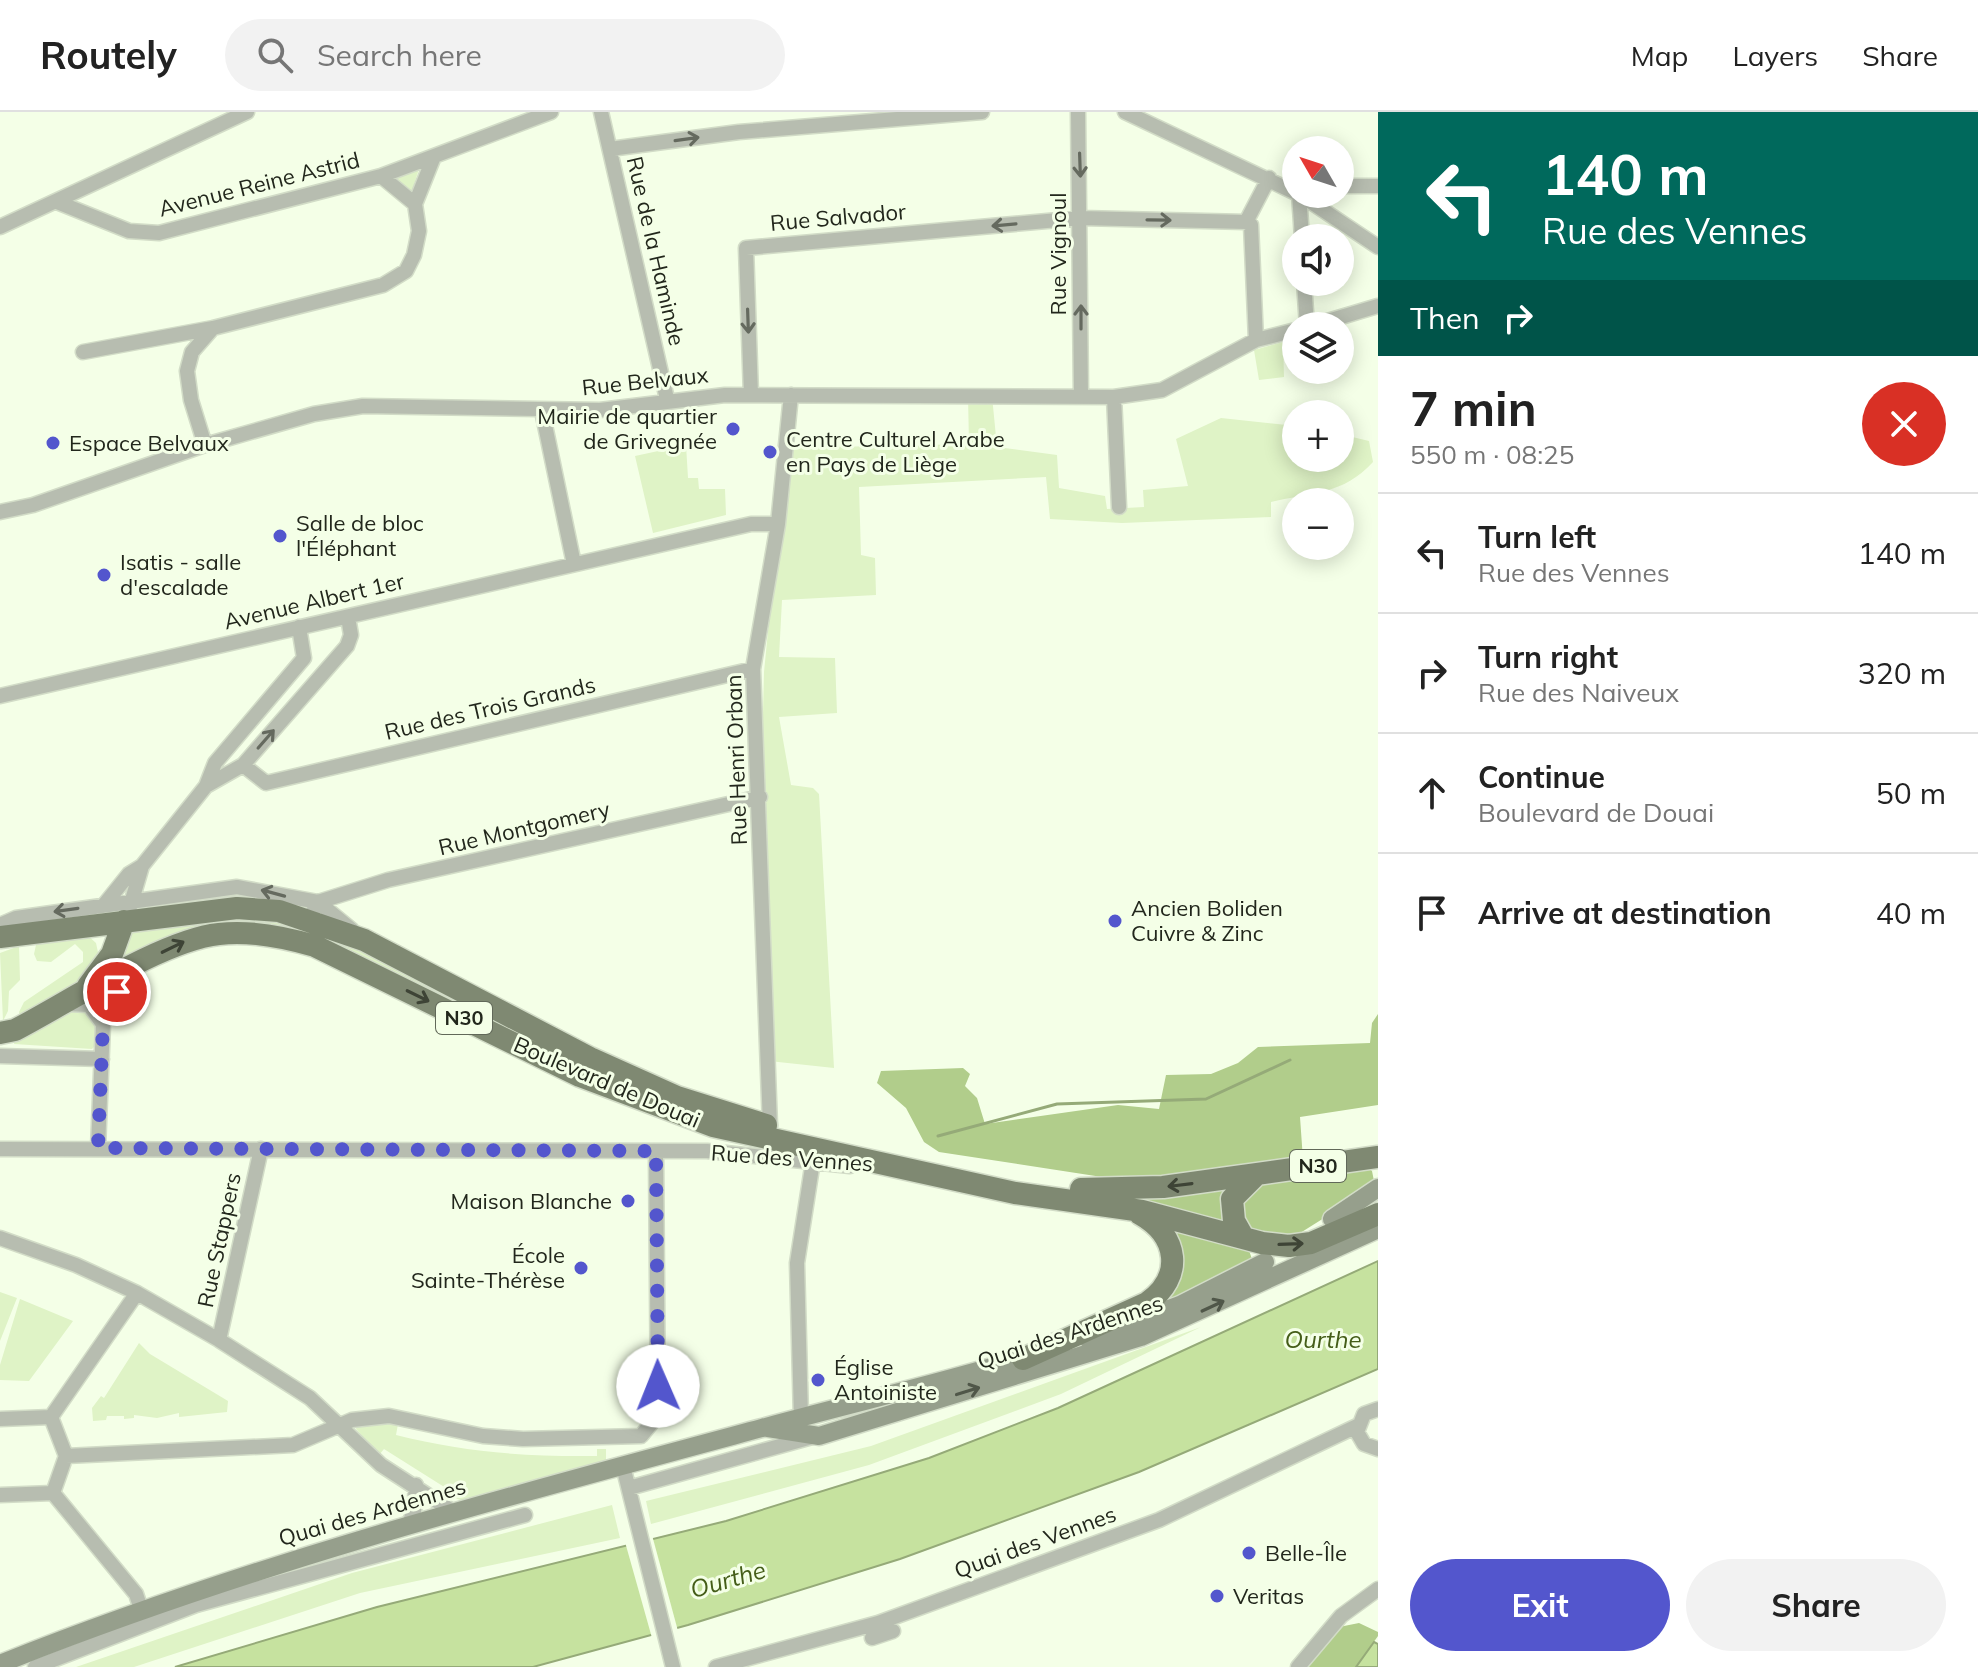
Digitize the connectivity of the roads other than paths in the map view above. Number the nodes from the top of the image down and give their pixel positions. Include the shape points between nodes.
1 (247, 112) edge
2 (551, 112) edge
3 (601, 112) edge
4 (982, 112) edge
5 (1078, 112) edge
6 (1125, 112) edge
7 (610, 149) junction
8 (433, 159) junction
9 (381, 176) junction
10 (1269, 178) junction
11 (1282, 185) edge
12 (1354, 186) edge
13 (1378, 186) edge
14 (57, 202) junction
15 (415, 204) junction
16 (1319, 208) edge
17 (1081, 218) junction
18 (1246, 222) junction
19 (0, 227) edge
20 (1378, 247) edge
21 (1378, 306) edge
22 (1354, 313) edge
23 (213, 328) junction
24 (173, 334) junction
25 (1282, 334) edge
26 (1256, 340) junction
27 (83, 352) dead end
28 (192, 352) junction
29 (751, 395) junction
30 (791, 395) junction
31 (1081, 395) junction
32 (1114, 397) junction
33 (667, 399) junction
34 (542, 411) junction
35 (205, 445) junction
36 (1119, 507) dead end
37 (0, 512) edge
38 (778, 524) junction
39 (574, 564) junction
40 (348, 617) junction
41 (299, 627) junction
42 (753, 669) junction
43 (0, 696) edge
44 (243, 765) junction
45 (206, 786) junction
46 (760, 797) junction
47 (142, 866) junction
48 (104, 905) junction
49 (128, 911) junction
50 (313, 911) junction
51 (0, 913) edge
52 (16, 918) junction
53 (0, 925) edge
54 (86, 927) junction
55 (0, 937) edge
56 (144, 961) junction
57 (104, 966) junction
58 (71, 1001) junction
59 (103, 1024) junction
60 (4, 1032) edge
61 (0, 1056) edge
62 (19, 1056) junction
63 (102, 1059) junction
64 (770, 1126) junction
65 (98, 1148) junction
66 (0, 1149) edge
67 (261, 1149) junction
68 (656, 1151) junction
69 (1378, 1157) edge
70 (855, 1159) junction
71 (813, 1161) junction
72 (1257, 1174) junction
73 (1378, 1188) edge
74 (1378, 1208) edge
75 (1132, 1209) junction
76 (1378, 1214) edge
77 (1335, 1226) junction
78 (1378, 1229) edge
79 (1243, 1237) junction
80 (0, 1238) edge
81 (1265, 1262) dead end
82 (137, 1293) junction
83 (219, 1340) junction
84 (1023, 1359) junction
85 (1378, 1409) edge
86 (51, 1417) junction
87 (801, 1418) junction
88 (0, 1419) edge
89 (342, 1425) junction
90 (1357, 1426) junction
91 (764, 1427) junction
92 (812, 1437) junction
93 (1378, 1449) edge
94 (66, 1456) junction
95 (623, 1466) junction
96 (416, 1485) junction
97 (629, 1488) junction
98 (53, 1493) junction
99 (0, 1495) edge
100 (455, 1513) junction
101 (525, 1515) dead end
102 (408, 1526) junction
103 (1378, 1589) edge
104 (141, 1609) junction
105 (893, 1631) dead end
106 (872, 1638) dead end
107 (672, 1663) edge
108 (0, 1664) edge
109 (35, 1667) edge
110 (716, 1667) edge
111 (1298, 1667) edge

1 - 14 street
2 - 8 street, Avenue Reine Astrid
3 - 7 street, Rue de la Haminde
7 -> 4 street via 739,132
5 -> 17 street, Rue Vignoul
6 - 10 street
7 - 33 street, Rue de la Haminde
8 - 9 street, Avenue Reine Astrid
8 - 15 street
9 - 14 street, Avenue Reine Astrid via 149,235
9 - 15 street, Avenue Reine Astrid
10 - 11 street
10 - 18 street
12 - 13 street
14 - 19 street
15 - 23 street via 418,244 406,271 397,277
16 - 20 street
17 -> 18 street
17 -> 29 street, Rue Salvador via 746,248
31 -> 17 street, Rue Vignoul
18 - 26 street via 1251,225
21 - 22 street
23 - 24 street
23 - 28 street
24 - 27 street
24 - 28 street
25 - 26 street, Rue Belvaux
26 - 32 street, Rue Belvaux via 1162,390
28 - 35 street via 187,386
29 - 30 street, Rue Belvaux
29 - 33 street, Rue Belvaux
30 - 31 street, Rue Belvaux
30 - 38 street, Rue Henri Orban
31 - 32 street, Rue Belvaux
32 - 36 street
33 - 34 street, Rue Belvaux via 600,410
34 - 35 street, Rue Belvaux via 363,406
34 - 39 street
35 - 37 street, Rue Belvaux
38 - 39 street, Avenue Albert 1er via 751,524
38 - 42 street, Rue Henri Orban
39 - 40 street, Avenue Albert 1er
40 - 41 street, Avenue Albert 1er
44 -> 40 street via 347,646
41 - 43 street, Avenue Albert 1er
41 - 45 street via 302,663 215,763
42 - 44 street, Rue des Trois Grands via 266,783
42 - 46 street, Rue Henri Orban
44 - 45 street
45 - 47 street
46 - 50 street, Rue Montgomery via 388,880
46 - 64 street, Rue Henri Orban
47 - 48 street
47 - 49 street
48 - 49 street
48 -> 52 street
50 -> 49 main road, Boulevard de Douai / N30
49 - 54 main road, Boulevard de Douai / N30
49 - 57 main road
50 - 64 main road, Boulevard de Douai / N30 via 590,1058 677,1097
51 - 52 street
52 - 53 street
54 - 55 main road, Boulevard de Douai / N30
54 - 57 main road via 105,948
56 - 58 main road, Boulevard de Douai / N30
56 - 59 street, Boulevard de Douai via 117,992
56 -> 70 main road, Boulevard de Douai / N30 via 182,941 219,934 283,937 315,946 580,1076 669,1112
57 - 58 main road
58 - 59 street via 89,1005
58 - 60 main road, Boulevard de Douai / N30
59 - 63 street
60 - 62 street
61 - 62 street
62 - 63 street
63 - 65 street
72 -> 64 main road, Rue des Vennes / N30 via 1133,1190 1072,1188
65 - 66 street, Rue des Vennes
65 - 67 street, Rue des Vennes
67 - 68 street, Rue des Vennes
67 - 83 street, Rue Stappers
68 - 71 street, Rue des Vennes
68 - 89 street via 658,1415 652,1427 634,1439 483,1436 389,1416
69 - 72 main road, Rue des Vennes / N30
70 - 71 street, Rue des Vennes via 850,1166
70 - 75 main road, Rue des Vennes / N30 via 1015,1193
71 - 87 street via 797,1263
72 - 79 main road via 1232,1199 1234,1221
73 - 77 main road
74 - 77 main road
75 - 79 main road, Rue des Vennes / N30
75 - 84 main road via 1155,1224 1169,1242 1173,1272 1161,1293
76 - 77 main road, Rue des Vennes / N30
79 -> 77 main road, Rue des Vennes / N30 via 1289,1246
92 -> 78 main road, Quai des Ardennes via 1141,1337
80 - 82 street
81 - 84 main road, Quai des Ardennes via 1148,1318
82 - 83 street
82 - 86 street
83 - 89 street via 310,1398
84 - 87 main road, Quai des Ardennes
85 - 90 street, Quai des Vennes via 1364,1414
86 - 88 street
86 - 94 street
87 - 91 main road, Quai des Ardennes
89 - 94 street via 293,1445
89 - 96 street via 372,1458
90 - 93 street via 1364,1444
90 - 110 street, Quai des Vennes via 1159,1520 878,1623
91 - 92 main road, Quai des Ardennes
91 - 95 main road, Quai des Ardennes
92 - 97 street, Quai des Ardennes
94 - 98 street
95 - 97 street
95 - 100 main road, Quai des Ardennes
96 - 100 street
96 - 102 street
97 - 107 street
98 - 99 street
98 - 104 street via 136,1594
100 - 102 main road, Quai des Ardennes
101 - 109 street, Quai des Ardennes via 196,1605
102 - 104 main road, Quai des Ardennes
103 - 111 street via 1341,1616
104 - 108 main road, Quai des Ardennes
105 - 106 street

